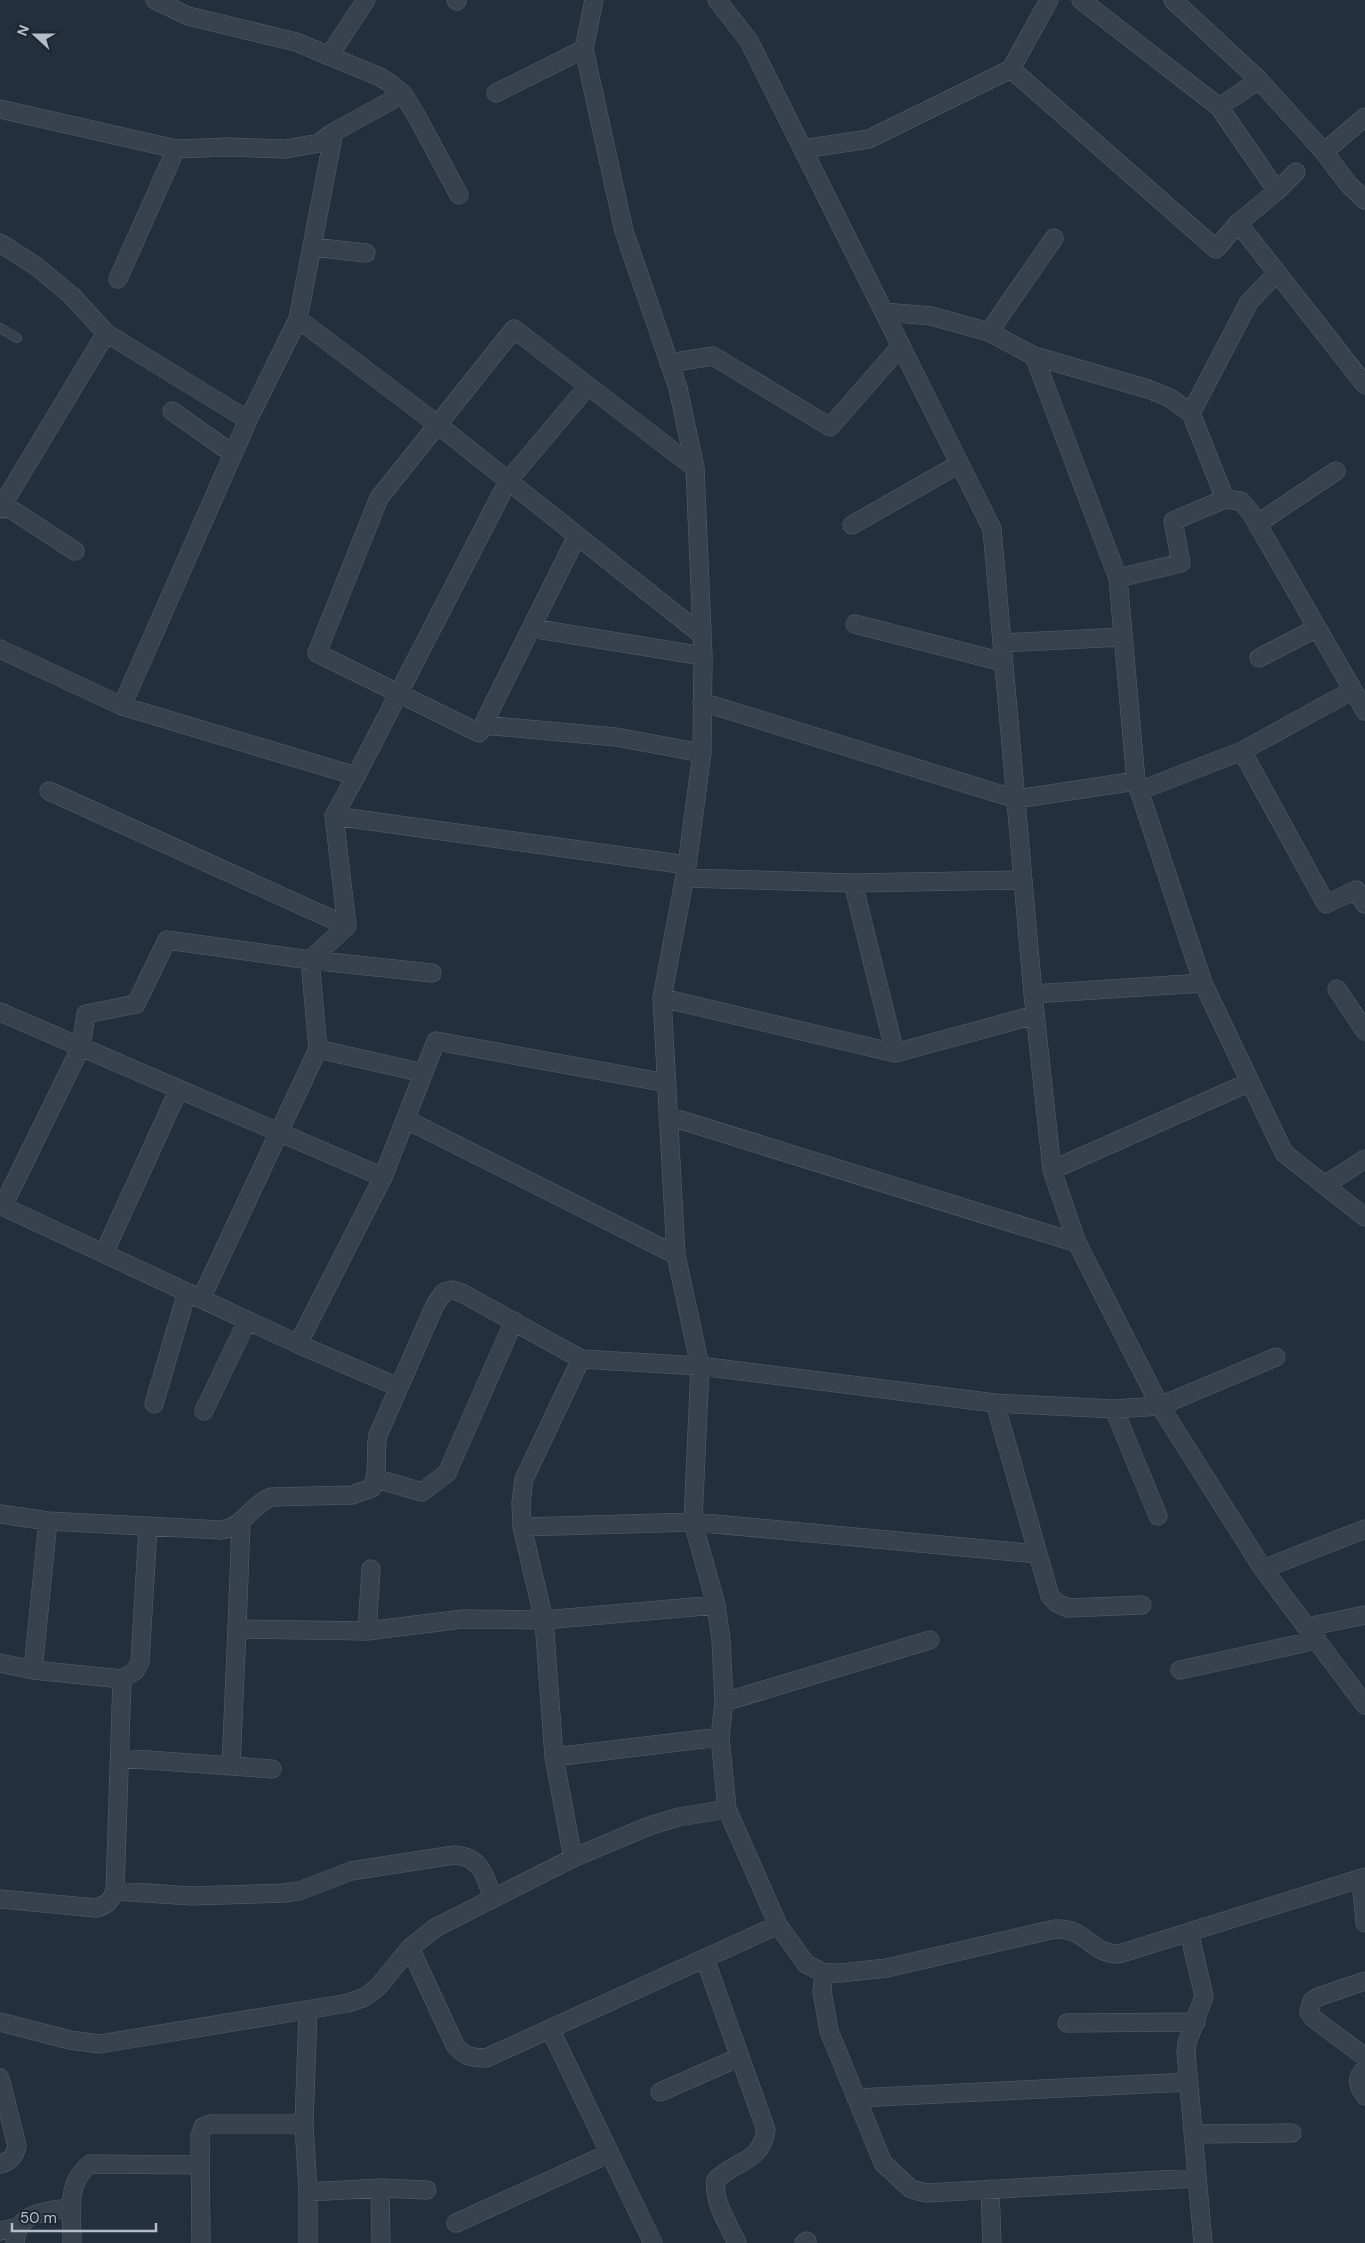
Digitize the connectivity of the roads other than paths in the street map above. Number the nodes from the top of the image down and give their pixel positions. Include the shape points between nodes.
1 (155, 0) edge
2 (366, 0) edge
3 (594, 0) edge
4 (717, 0) edge
5 (1048, 0) edge
6 (1081, 0) edge
7 (1173, 0) edge
8 (584, 49) junction
9 (329, 56) junction
10 (1011, 69) junction
11 (1259, 80) junction
12 (496, 93) dead end
13 (403, 94) junction
14 (1219, 107) junction
15 (0, 109) edge
16 (1365, 116) edge
17 (334, 132) junction
18 (176, 149) junction
19 (802, 149) junction
20 (1324, 152) junction
21 (1296, 172) dead end
22 (1277, 191) junction
23 (459, 195) dead end
24 (1365, 200) edge
25 (1238, 223) junction
26 (1054, 238) dead end
27 (0, 243) edge
28 (312, 247) junction
29 (366, 253) dead end
30 (1277, 273) junction
31 (118, 279) dead end
32 (884, 312) junction
33 (298, 319) junction
34 (0, 328) edge
35 (989, 332) junction
36 (106, 333) junction
37 (17, 338) dead end
38 (901, 346) junction
39 (1034, 356) junction
40 (669, 363) junction
41 (1363, 379) edge
42 (588, 386) junction
43 (172, 411) dead end
44 (1191, 413) junction
45 (248, 420) junction
46 (437, 424) junction
47 (234, 454) junction
48 (959, 464) junction
49 (695, 468) junction
50 (1336, 471) dead end
51 (508, 481) junction
52 (1225, 499) junction
53 (1, 507) edge
54 (852, 524) dead end
55 (1257, 524) junction
56 (577, 536) junction
57 (75, 551) dead end
58 (1118, 578) junction
59 (855, 624) dead end
60 (531, 628) junction
61 (1317, 628) junction
62 (702, 635) junction
63 (1124, 637) junction
64 (1002, 643) junction
65 (0, 649) edge
66 (703, 656) junction
67 (1259, 658) dead end
68 (1003, 662) junction
69 (1353, 690) junction
70 (398, 694) junction
71 (702, 702) junction
72 (122, 706) junction
73 (1365, 711) edge
74 (483, 724) junction
75 (1242, 751) junction
76 (702, 753) junction
77 (356, 776) junction
78 (1137, 786) junction
79 (49, 791) dead end
80 (1016, 799) junction
81 (334, 816) junction
82 (686, 871) junction
83 (1023, 880) junction
84 (853, 883) junction
85 (1365, 904) edge
86 (347, 926) junction
87 (310, 960) junction
88 (432, 973) dead end
89 (1203, 983) junction
90 (1337, 988) dead end
91 (1033, 994) junction
92 (662, 998) junction
93 (0, 1012) edge
94 (1035, 1015) junction
95 (1365, 1031) edge
96 (81, 1047) junction
97 (318, 1049) junction
98 (895, 1053) junction
99 (423, 1073) junction
100 (1250, 1082) junction
101 (667, 1083) junction
102 (179, 1089) junction
103 (668, 1116) junction
104 (405, 1120) junction
105 (280, 1133) junction
106 (1365, 1159) edge
107 (1052, 1170) junction
108 (383, 1177) junction
109 (1325, 1185) junction
110 (1, 1205) edge
111 (1365, 1217) edge
112 (1076, 1243) junction
113 (104, 1253) junction
114 (676, 1255) junction
115 (194, 1296) junction
116 (247, 1320) junction
117 (514, 1321) junction
118 (298, 1344) junction
119 (1276, 1357) dead end
120 (581, 1359) junction
121 (700, 1366) junction
122 (398, 1387) junction
123 (995, 1403) junction
124 (154, 1404) dead end
125 (1160, 1406) junction
126 (1114, 1409) junction
127 (204, 1411) dead end
128 (377, 1479) junction
129 (0, 1514) edge
130 (1158, 1516) dead end
131 (48, 1521) junction
132 (693, 1522) junction
133 (241, 1523) junction
134 (148, 1527) junction
135 (522, 1527) junction
136 (1365, 1529) edge
137 (1038, 1554) junction
138 (371, 1569) dead end
139 (1263, 1569) junction
140 (716, 1605) junction
141 (1142, 1605) dead end
142 (1365, 1615) edge
143 (544, 1620) junction
144 (237, 1629) junction
145 (367, 1631) junction
146 (1312, 1634) junction
147 (930, 1640) dead end
148 (0, 1663) edge
149 (33, 1670) junction
150 (1180, 1670) dead end
151 (122, 1679) junction
152 (724, 1702) junction
153 (1365, 1705) edge
154 (720, 1737) junction
155 (554, 1757) junction
156 (120, 1758) junction
157 (232, 1766) junction
158 (272, 1769) dead end
159 (727, 1809) junction
160 (573, 1858) junction
161 (1363, 1878) edge
162 (115, 1891) junction
163 (0, 1899) edge
164 (493, 1899) junction
165 (1365, 1923) edge
166 (778, 1926) junction
167 (1189, 1932) junction
168 (410, 1948) junction
169 (705, 1959) junction
170 (824, 1973) junction
171 (1365, 1981) edge
172 (308, 2010) junction
173 (0, 2022) edge
174 (1196, 2022) junction
175 (1067, 2023) dead end
176 (550, 2029) junction
177 (1365, 2056) edge
178 (740, 2057) junction
179 (1365, 2069) edge
180 (0, 2078) edge
181 (1189, 2082) junction
182 (660, 2092) dead end
183 (1365, 2096) edge
184 (856, 2098) junction
185 (304, 2124) junction
186 (1292, 2133) dead end
187 (1194, 2134) junction
188 (610, 2153) junction
189 (0, 2164) edge
190 (200, 2165) junction
191 (1197, 2178) junction
192 (380, 2188) junction
193 (990, 2189) junction
194 (427, 2190) dead end
195 (308, 2192) junction
196 (72, 2207) junction
197 (456, 2223) dead end
198 (0, 2231) edge
199 (17, 2235) edge
200 (72, 2243) edge
201 (201, 2243) edge
202 (308, 2243) edge
203 (381, 2243) edge
204 (654, 2243) edge
205 (737, 2243) edge
206 (992, 2243) edge
207 (1203, 2243) edge

1 - 9 street via 188,16 296,42
2 - 9 street
3 - 8 street
4 - 19 street via 749,41
5 - 10 street
6 - 14 street
7 - 11 street
8 - 12 street
8 - 40 street via 624,231
9 - 13 street via 380,77
10 - 19 street via 870,138
10 - 25 street via 1216,249
11 - 14 street
11 - 20 street
13 - 17 street
13 - 23 street
14 - 22 street
15 - 18 street
16 - 20 street
17 - 18 street via 319,143 286,149
17 - 28 street
18 - 31 street
19 - 32 street
20 - 24 street
21 - 22 street
22 - 25 street
25 - 30 street
26 - 35 street
27 - 36 street via 36,266 72,296
28 - 29 street
28 - 33 street
30 - 41 street
30 - 44 street via 1249,302
32 - 35 street via 931,316
32 - 38 street
33 - 45 street
33 - 46 street
34 - 37 lane
35 - 39 street
36 - 45 street
36 - 53 street
38 - 40 street via 830,427 714,356
38 - 48 street
39 - 44 street via 1148,389 1170,398
39 - 58 street
40 - 49 street via 678,388
42 - 46 street via 514,329
42 - 49 street
42 - 51 street
43 - 47 street
44 - 52 street
45 - 47 street
46 - 51 street
46 - 70 street via 378,498 317,653
47 - 72 street
48 - 54 street
48 - 64 street via 992,529
49 - 62 street
50 - 55 street
51 - 56 street
51 - 70 street
52 - 55 street via 1241,501
52 - 58 street via 1173,521 1181,563
53 - 57 street
55 - 61 street
56 - 60 street
56 - 62 street
58 - 63 street
59 - 68 street
60 - 66 street
60 - 74 street
61 - 67 street
61 - 69 street
62 - 66 street
63 - 64 street
63 - 78 street
64 - 68 street
65 - 72 street
66 - 71 street
68 - 80 street
69 - 73 street
69 - 75 street
70 - 74 street via 479,733
70 - 77 street
71 - 76 street
71 - 80 street
72 - 77 street
74 - 76 street via 616,737
75 - 78 street
75 - 85 street via 1326,904 1356,890
76 - 82 street
77 - 81 street
78 - 80 street
78 - 89 street
79 - 86 street
80 - 83 street
81 - 82 street
81 - 86 street
82 - 84 street
82 - 92 street
83 - 84 street
83 - 91 street
84 - 98 street
86 - 87 street
87 - 88 street
87 - 96 street via 166,940 136,1004 86,1014
87 - 97 street
89 - 91 street
89 - 100 street
90 - 95 street
91 - 94 street
92 - 98 street
92 - 101 street
93 - 96 street
94 - 98 street
94 - 107 street
96 - 102 street
96 - 110 street
97 - 99 street
97 - 105 street
99 - 101 street via 436,1041
99 - 104 street
100 - 107 street
100 - 109 street via 1284,1152
101 - 103 street
102 - 105 street
102 - 113 street
103 - 112 street
103 - 114 street
104 - 108 street
104 - 114 street
105 - 108 street
105 - 115 street
106 - 109 street
107 - 112 street
108 - 118 street
109 - 111 street
110 - 113 street
112 - 125 street
113 - 115 street
114 - 121 street
115 - 116 street
115 - 124 street
116 - 118 street
116 - 127 street
117 - 120 street
117 - 122 street via 462,1293 444,1292 434,1305
117 - 128 street via 447,1474 422,1492
118 - 122 street
119 - 125 street
120 - 121 street
120 - 135 street via 524,1479
121 - 123 street
121 - 132 street
122 - 128 street via 375,1446
123 - 126 street
123 - 137 street
125 - 126 street
125 - 139 street
126 - 130 street
128 - 133 street via 372,1488 352,1495 271,1497 258,1503
129 - 131 street
131 - 134 street
131 - 149 street
132 - 135 street
132 - 137 street
132 - 140 street
133 - 134 street via 221,1530
133 - 144 street
134 - 151 street via 140,1662 135,1671
135 - 143 street
136 - 139 street
137 - 141 street via 1050,1596 1056,1603 1068,1608
138 - 145 street
139 - 146 street
140 - 143 street
140 - 152 street
142 - 146 street
143 - 145 street via 463,1619
143 - 155 street
144 - 145 street
144 - 157 street
146 - 150 street
146 - 153 street
147 - 152 street
148 - 149 street
149 - 151 street
151 - 156 street
152 - 154 street
154 - 155 street
154 - 159 street
155 - 160 street
156 - 157 street
156 - 162 street
157 - 158 street
159 - 160 street via 649,1826
159 - 166 street
160 - 164 street
161 - 165 street
161 - 167 street
162 - 163 street via 111,1900 96,1908
162 - 164 street via 192,1896 284,1893 299,1891 351,1871 454,1855 466,1856 482,1869
164 - 168 street via 435,1928
166 - 169 street
166 - 170 street via 806,1964
167 - 170 street via 1110,1954 1079,1933 1068,1929 1055,1930 887,1968
167 - 174 street via 1204,1996
168 - 172 street via 378,1987 365,1997
168 - 176 street via 462,2053 471,2058 486,2058
169 - 176 street
169 - 178 street
170 - 184 street via 822,1991 829,2031
171 - 177 street via 1318,1997 1312,2001 1309,2012
172 - 173 street via 100,2044 70,2040
172 - 185 street
174 - 175 street
174 - 181 street via 1187,2044
176 - 188 street
178 - 182 street
178 - 205 street via 766,2130 764,2144 758,2152 716,2180 717,2200
179 - 183 street via 1359,2075 1358,2083
180 - 189 street via 17,2146 14,2156
181 - 184 street
181 - 187 street
184 - 193 street via 883,2163 911,2189 926,2193
185 - 190 street via 210,2124 203,2127 200,2136
185 - 195 street
186 - 187 street
187 - 191 street
188 - 197 street
188 - 204 street
190 - 196 street via 90,2164 77,2177
190 - 201 street
191 - 193 street
191 - 207 street
192 - 194 street
192 - 195 street
192 - 203 street
193 - 206 street
195 - 202 street
196 - 199 street via 29,2216
196 - 200 street
198 - 199 street

